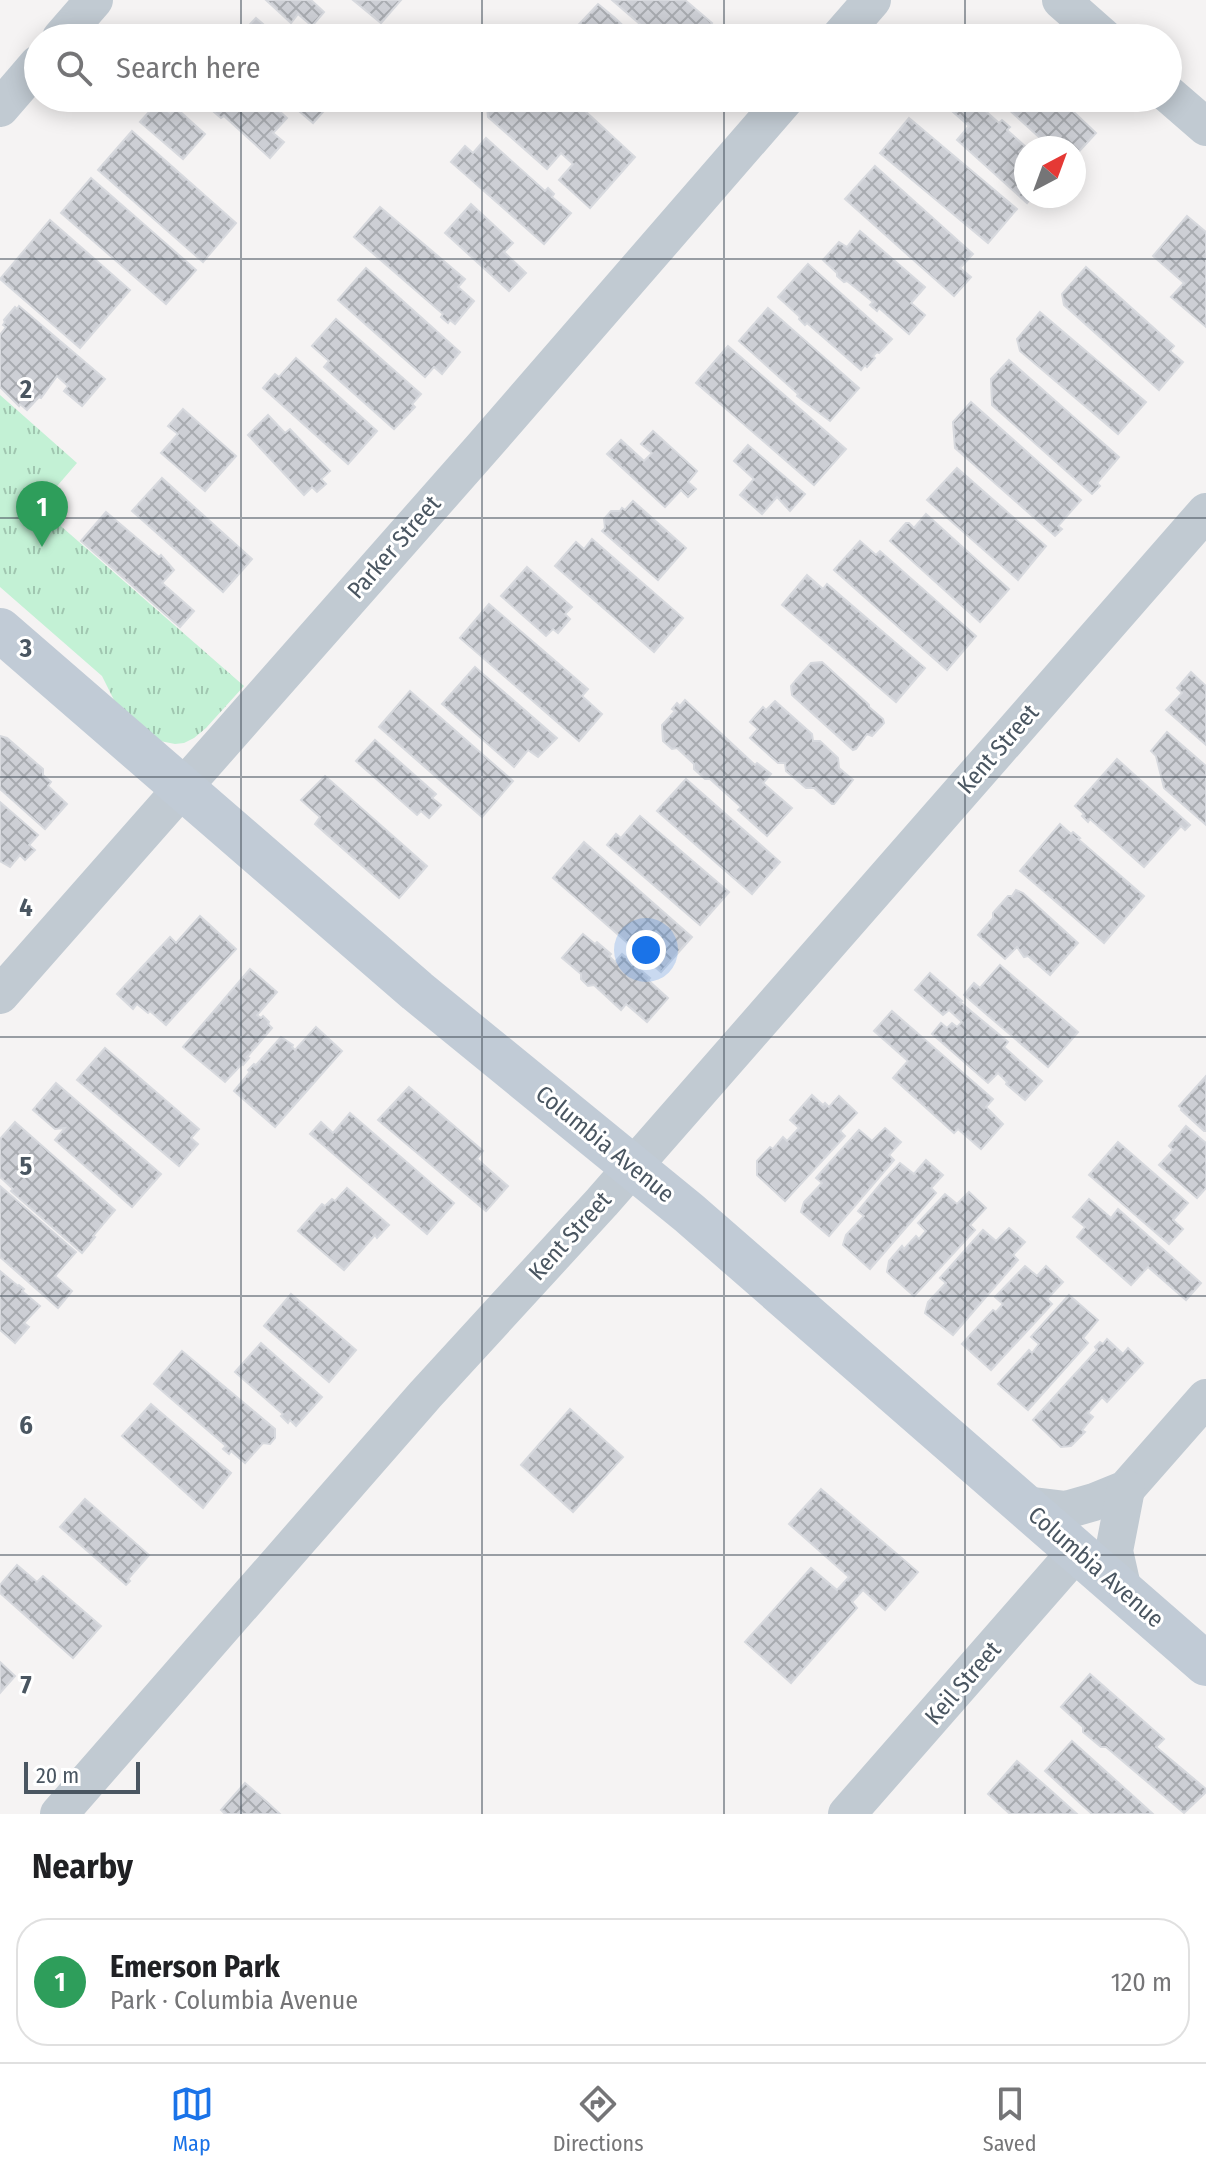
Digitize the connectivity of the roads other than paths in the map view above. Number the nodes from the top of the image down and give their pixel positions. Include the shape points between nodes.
1 (94, 0) edge
2 (872, 0) edge
3 (1061, 0) edge
4 (73, 24) edge
5 (851, 24) edge
6 (1088, 24) edge
7 (24, 80) edge
8 (1182, 106) edge
9 (0, 108) edge
10 (774, 112) edge
11 (1206, 127) edge
12 (1206, 512) edge
13 (0, 630) edge
14 (181, 788) junction
15 (0, 995) edge
16 (633, 1166) junction
17 (1206, 1398) edge
18 (1126, 1489) junction
19 (1025, 1505) junction
20 (1078, 1550) junction
21 (1123, 1591) junction
22 (1206, 1664) edge
23 (59, 1814) edge
24 (847, 1814) edge

1 - 4 street
2 - 5 street
3 - 6 street
7 - 9 street
8 - 11 street
10 - 14 street, Parker Street
12 - 16 street, Kent Street
13 - 14 street, Columbia Avenue
14 - 15 street, Parker Street
14 - 16 street, Columbia Avenue via 417,991
16 - 19 street, Columbia Avenue
16 - 23 street, Kent Street
17 - 18 street
18 - 19 street via 1066,1510
18 - 21 street via 1114,1551
19 - 20 street, Columbia Avenue
20 - 21 street, Columbia Avenue
20 - 24 street, Keil Street
21 - 22 street, Columbia Avenue

